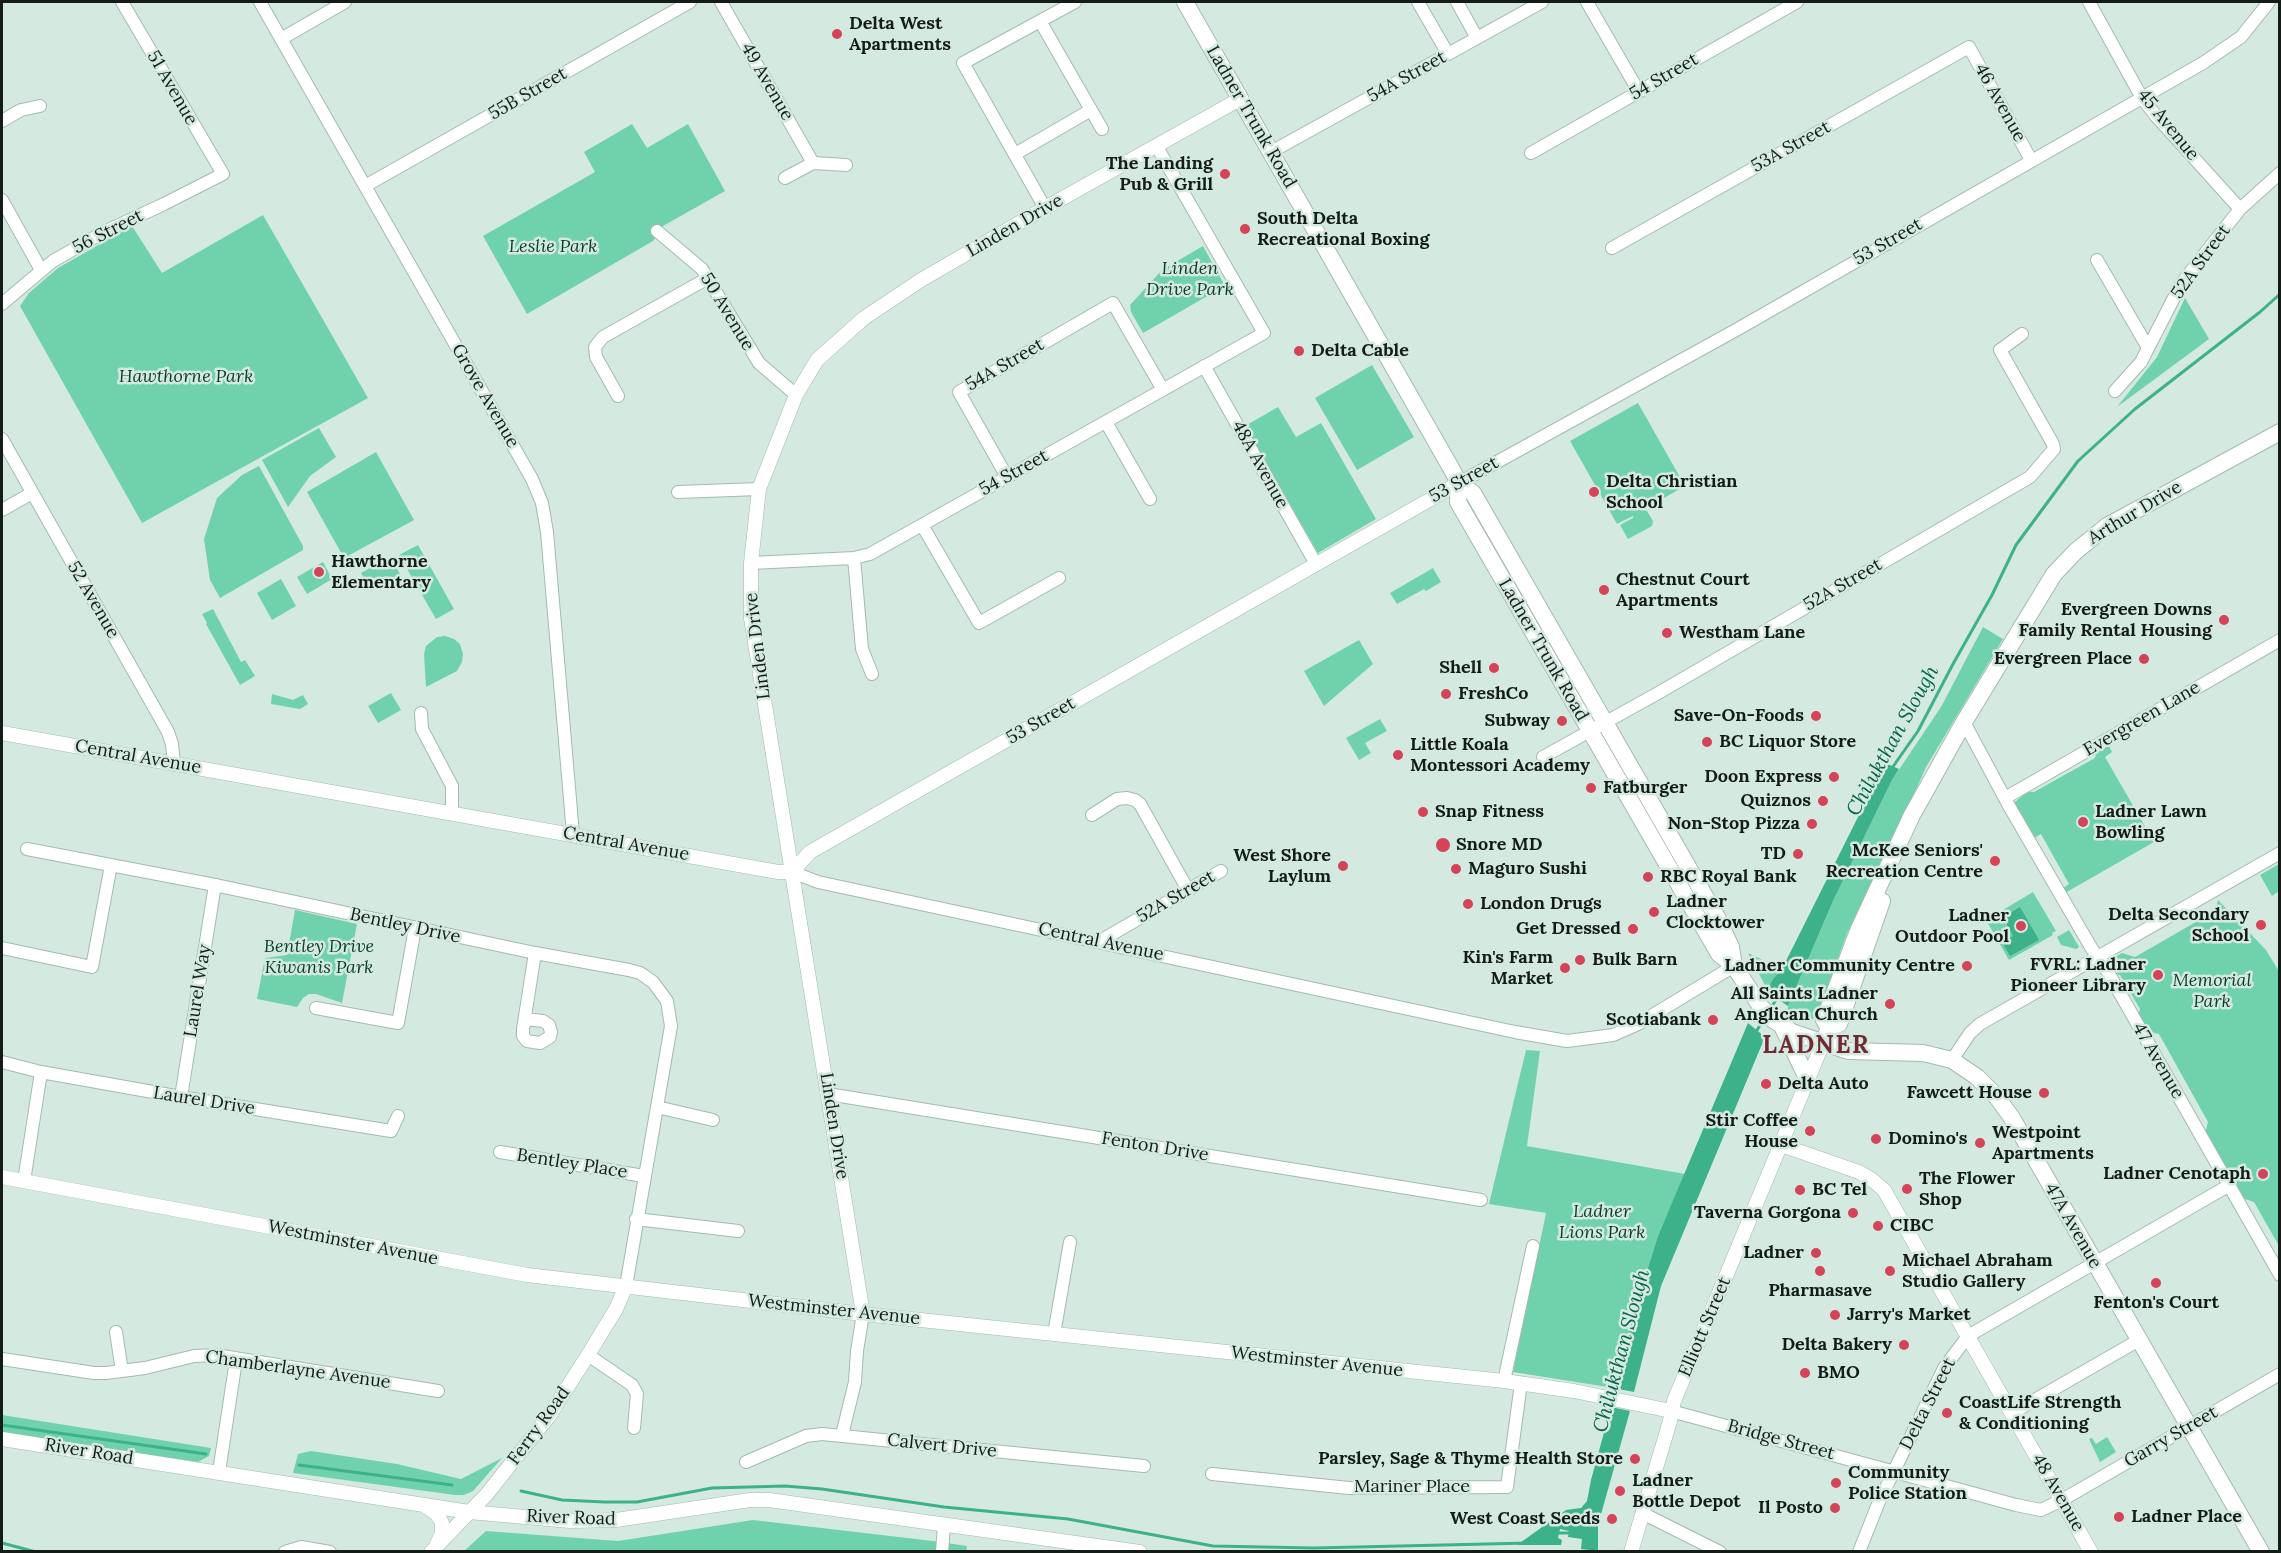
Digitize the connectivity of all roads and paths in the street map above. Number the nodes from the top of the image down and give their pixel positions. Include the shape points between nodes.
1 (122, 2) edge
2 (260, 2) edge
3 (345, 2) edge
4 (690, 2) edge
5 (721, 2) edge
6 (1076, 2) edge
7 (1185, 2) edge
8 (1418, 2) edge
9 (1457, 2) edge
10 (1542, 2) edge
11 (1587, 2) edge
12 (1797, 2) edge
13 (2089, 2) edge
14 (2270, 2) edge
15 (1040, 21) junction
16 (1477, 38) junction
17 (281, 39) junction
18 (1969, 47) joint
19 (1448, 54) junction
20 (1639, 92) junction
21 (2142, 98) junction
22 (1240, 99) junction
23 (40, 106) dead end
24 (1091, 110) junction
25 (2, 121) edge
26 (1102, 129) dead end
27 (1157, 147) junction
28 (1271, 152) junction
29 (1531, 153) dead end
30 (1015, 154) junction
31 (2031, 160) junction
32 (813, 163) junction
33 (846, 165) dead end
34 (2280, 173) edge
35 (223, 174) joint
36 (785, 178) dead end
37 (365, 186) junction
38 (2, 200) edge
39 (1045, 208) junction
40 (2240, 209) junction
41 (657, 231) dead end
42 (1612, 248) dead end
43 (2097, 260) dead end
44 (41, 270) junction
45 (708, 278) junction
46 (2, 304) edge
47 (2022, 334) dead end
48 (2147, 346) junction
49 (1204, 366) junction
50 (1163, 390) junction
51 (2115, 391) dead end
52 (796, 395) junction
53 (618, 396) dead end
54 (1106, 422) junction
55 (2280, 432) edge
56 (2, 439) edge
57 (1007, 477) junction
58 (1459, 483) junction
59 (759, 489) junction
60 (678, 492) dead end
61 (32, 493) junction
62 (1150, 499) dead end
63 (2, 510) edge
64 (922, 525) junction
65 (854, 558) junction
66 (751, 563) junction
67 (1316, 564) junction
68 (1059, 578) dead end
69 (2280, 640) edge
70 (872, 674) dead end
71 (421, 713) dead end
72 (1964, 722) junction
73 (1597, 726) junction
74 (2, 733) edge
75 (1543, 757) dead end
76 (174, 764) junction
77 (2006, 798) junction
78 (452, 813) junction
79 (1092, 814) dead end
80 (573, 834) junction
81 (27, 849) dead end
82 (2280, 853) edge
83 (111, 865) junction
84 (1221, 871) dead end
85 (792, 872) junction
86 (215, 885) junction
87 (1188, 890) junction
88 (415, 928) junction
89 (1100, 941) junction
90 (2, 948) edge
91 (536, 953) junction
92 (2097, 957) junction
93 (1734, 966) junction
94 (316, 1008) dead end
95 (525, 1019) dead end
96 (1782, 1026) junction
97 (1826, 1036) junction
98 (1952, 1060) junction
99 (2, 1062) edge
100 (41, 1072) junction
101 (1808, 1080) junction
102 (828, 1094) junction
103 (181, 1097) junction
104 (657, 1107) junction
105 (398, 1116) dead end
106 (713, 1120) dead end
107 (1782, 1144) junction
108 (500, 1152) dead end
109 (644, 1176) junction
110 (2, 1177) edge
111 (24, 1181) junction
112 (2228, 1185) junction
113 (1481, 1200) dead end
114 (636, 1219) junction
115 (738, 1231) dead end
116 (1071, 1242) dead end
117 (1533, 1246) dead end
118 (2094, 1263) junction
119 (2280, 1275) edge
120 (626, 1286) junction
121 (863, 1314) junction
122 (116, 1332) dead end
123 (1054, 1334) junction
124 (1968, 1336) junction
125 (2139, 1340) junction
126 (588, 1355) junction
127 (2, 1359) edge
128 (236, 1360) junction
129 (123, 1371) junction
130 (2280, 1374) edge
131 (1504, 1381) junction
132 (1521, 1383) junction
133 (438, 1391) dead end
134 (1671, 1411) junction
135 (2012, 1413) junction
136 (2189, 1426) junction
137 (634, 1428) dead end
138 (842, 1435) junction
139 (2, 1439) edge
140 (746, 1462) dead end
141 (1144, 1466) dead end
142 (1894, 1471) junction
143 (219, 1472) junction
144 (1212, 1474) dead end
145 (2062, 1500) junction
146 (424, 1505) junction
147 (469, 1512) junction
148 (1642, 1513) junction
149 (944, 1525) junction
150 (285, 1551) edge
151 (330, 1551) edge
152 (432, 1551) edge
153 (942, 1551) edge
154 (1140, 1551) edge
155 (1631, 1551) edge
156 (1720, 1551) edge
157 (1859, 1551) edge
158 (2091, 1551) edge
159 (2261, 1551) edge

1 - 35 street, 51 Avenue
2 - 17 street, Grove Avenue
3 - 17 street
4 - 37 street, 55B Street
5 - 32 street, 49 Avenue
6 - 15 street
7 - 22 main road, Ladner Trunk Road
8 - 19 street
9 - 16 street
10 - 16 street, 54A Street
11 - 20 street
12 - 20 street, 54 Street
13 - 21 street, 45 Avenue
14 - 21 street, 53 Street via 2229,46
15 - 24 street
15 - 30 street via 963,63
16 - 19 street, 54A Street
17 - 37 street, Grove Avenue
18 - 31 street, 46 Avenue
18 - 42 street, 53A Street
19 - 28 street, 54A Street
20 - 29 street, 54 Street
21 - 31 street, 53 Street
21 - 40 street, 45 Avenue
22 - 27 street, Linden Drive
22 - 28 main road, Ladner Trunk Road
23 - 25 street via 21,110
24 - 26 street
24 - 30 street
27 - 39 street, Linden Drive
27 - 49 street, 54 Street via 1264,333
28 - 58 main road, Ladner Trunk Road
30 - 39 street
31 - 58 street, 53 Street
32 - 33 street
32 - 36 street
34 - 40 street, 52A Street
35 - 44 street, 56 Street via 104,232
37 - 80 street, Grove Avenue via 542,502 548,532
38 - 44 street
39 - 52 street, Linden Drive via 864,318 817,360
40 - 48 street, 52A Street via 2181,284
41 - 45 street, 50 Avenue
43 - 48 street
44 - 46 street, 56 Street
45 - 52 street, 50 Avenue via 759,363
45 - 53 street via 603,337 595,347 596,357
47 - 73 street, 52A Street via 2000,350 2054,449 2030,477
48 - 51 street, 52A Street via 2141,362
49 - 50 street, 54 Street
49 - 67 street, 48A Avenue
50 - 54 street, 54 Street
50 - 57 street, 54A Street via 1113,303 959,392
52 - 59 street, Linden Drive
54 - 57 street, 54 Street
54 - 62 street
55 - 72 main road, Arthur Drive via 2102,529 2076,551 2047,584
56 - 61 street, 52 Avenue
57 - 64 street, 54 Street
58 - 67 street, 53 Street
58 - 73 main road, Ladner Trunk Road via 1473,493
59 - 60 street
59 - 66 street, Linden Drive
61 - 63 street
61 - 76 street, 52 Avenue via 168,732
64 - 65 street, 54 Street via 870,554
64 - 68 street via 979,623
65 - 66 street, 54 Street
65 - 70 street via 862,649
66 - 85 street, Linden Drive via 751,618
67 - 85 street, 53 Street via 810,852
69 - 77 street, Evergreen Lane
71 - 78 street via 422,729 452,786
72 - 77 street, 47 Avenue
72 - 97 main road, Arthur Drive via 1912,815 1839,1024
73 - 75 street, 52A Street
73 - 93 main road, Ladner Trunk Road via 1718,919 1731,947
74 - 76 street, Central Avenue
76 - 78 street, Central Avenue
77 - 92 street, 47 Avenue
78 - 80 street, Central Avenue
79 - 87 street via 1117,799 1135,800
80 - 85 street, Central Avenue
81 - 83 street, Bentley Drive
82 - 92 street
83 - 86 street, Bentley Drive
83 - 90 street via 92,967
84 - 87 street, 52A Street
85 - 89 street, Central Avenue via 818,882
85 - 102 street, Linden Drive
86 - 88 street, Bentley Drive
86 - 103 street, Laurel Way
87 - 89 street, 52A Street
88 - 91 street, Bentley Drive
88 - 94 street via 398,1023
89 - 93 street, Central Avenue via 1567,1041 1613,1035 1638,1024
91 - 95 street
91 - 104 street, Bentley Drive via 640,973 659,987 671,1019
92 - 98 street via 1980,1024
92 - 112 street, 47 Avenue
93 - 96 main road, Ladner Trunk Road via 1761,1007
96 - 97 main road, Ladner Trunk Road
96 - 101 main road
97 - 98 main road, 47A Avenue via 1848,1051 1912,1052
97 - 101 street, Elliott Street
98 - 118 main road, 47A Avenue via 1977,1077 2005,1107
99 - 100 street, Laurel Drive
100 - 103 street, Laurel Drive
100 - 111 street
101 - 107 street, Elliott Street
102 - 113 street, Fenton Drive
102 - 121 street, Linden Drive
103 - 105 street, Laurel Drive via 391,1131
104 - 106 street
104 - 109 street, Bentley Drive
107 - 124 street, 48 Avenue via 1859,1172 1884,1190
107 - 134 street, Elliott Street
108 - 109 street, Bentley Place
109 - 114 street, Bentley Drive
110 - 111 street, Westminster Avenue
111 - 120 street, Westminster Avenue via 527,1275
112 - 118 street, Delta Street
112 - 119 street, 47 Avenue
114 - 115 street
114 - 120 street, Bentley Drive
116 - 123 street
117 - 131 street
118 - 124 street, Delta Street
118 - 125 main road, 47A Avenue
120 - 121 street, Westminster Avenue
120 - 126 street, Ferry Road
121 - 123 street, Westminster Avenue
121 - 138 street, Linden Drive via 855,1383
122 - 129 street
123 - 131 street, Westminster Avenue
124 - 135 street, 48 Avenue
124 - 142 street, Delta Street via 1944,1368
125 - 135 street
125 - 136 main road, 47A Avenue
126 - 137 street via 632,1385 637,1394
126 - 147 street, Ferry Road via 519,1456
127 - 129 street, Chamberlayne Avenue via 94,1373
128 - 129 street, Chamberlayne Avenue via 216,1355 194,1356
128 - 133 street, Chamberlayne Avenue
128 - 143 street
130 - 136 street, Garry Street
131 - 132 street, Westminster Avenue
132 - 134 street, Westminster Avenue via 1607,1396
132 - 144 street, Mariner Place via 1507,1487 1349,1488
134 - 142 street, Bridge Street
134 - 148 street, Elliott Street
135 - 145 street, 48 Avenue
136 - 145 street, Garry Street
136 - 159 main road, 47A Avenue
138 - 140 street, Calvert Drive via 806,1436
138 - 141 street, Calvert Drive
139 - 143 street, River Road
142 - 145 street, Bridge Street via 2041,1510
142 - 157 street, Delta Street
143 - 146 street, River Road
145 - 158 street, 48 Avenue
146 - 147 street, River Road
146 - 152 street via 442,1523 442,1533
147 - 149 street, River Road via 570,1521 616,1520 750,1500 789,1502
147 - 152 street, Ferry Road
148 - 155 street, Elliott Street
148 - 156 street
149 - 153 street
149 - 154 street, River Road
150 - 151 street via 301,1547

